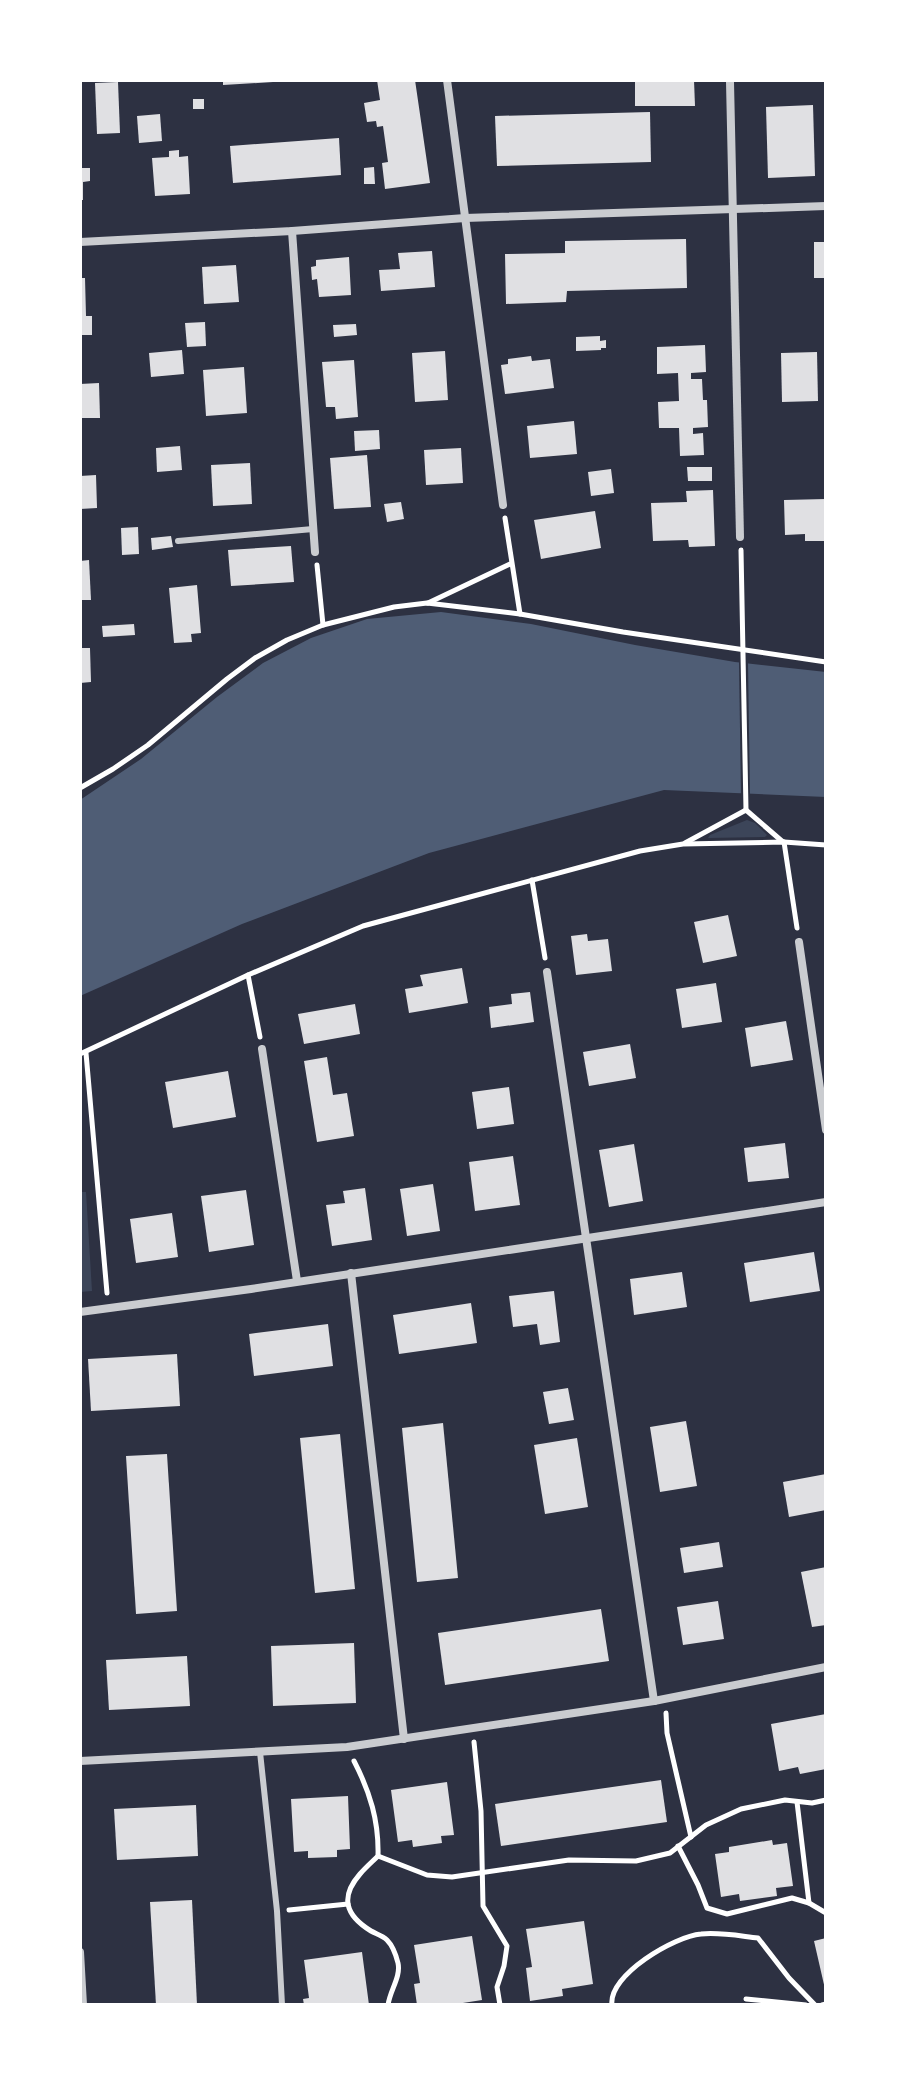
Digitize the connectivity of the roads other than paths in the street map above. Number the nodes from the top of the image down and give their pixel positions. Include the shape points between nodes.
1 (447, 80) edge
2 (730, 81) edge
3 (826, 206) edge
4 (732, 209) junction
5 (465, 218) junction
6 (292, 231) junction
7 (80, 242) edge
8 (503, 505) road end
9 (313, 529) junction
10 (740, 537) road end
11 (178, 541) dead end
12 (315, 552) road end
13 (799, 942) road end
14 (547, 972) road end
15 (262, 1049) road end
16 (826, 1130) edge
17 (826, 1202) edge
18 (586, 1237) junction
19 (351, 1273) junction
20 (297, 1281) junction
21 (80, 1312) edge
22 (826, 1667) edge
23 (654, 1701) junction
24 (404, 1739) junction
25 (260, 1752) junction
26 (80, 1761) edge
27 (80, 1952) edge
28 (83, 2005) edge
29 (282, 2005) edge

1 - 5 street
2 - 4 street
3 - 4 street
4 - 5 street
4 - 10 street
5 - 6 street
5 - 8 street
6 - 7 street
6 - 9 street
9 - 11 lane
9 - 12 street
13 - 16 street
14 - 18 street
15 - 20 street
17 - 18 street
18 - 19 street
18 - 23 street
19 - 20 street
19 - 24 street
20 - 21 street
22 - 23 street
23 - 24 street
24 - 25 street
25 - 26 street
25 - 29 lane
27 - 28 street

